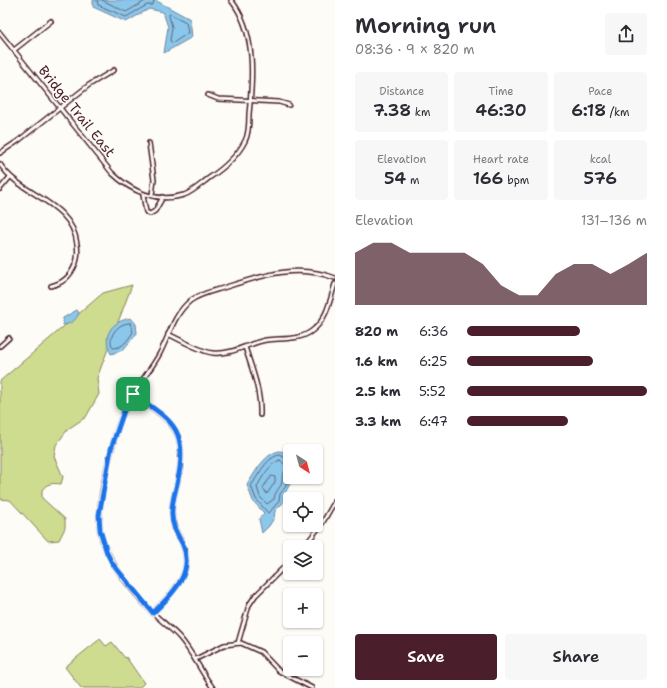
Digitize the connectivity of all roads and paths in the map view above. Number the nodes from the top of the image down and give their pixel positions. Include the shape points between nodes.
1 (231, 0) edge
2 (51, 21) dead end
3 (0, 33) edge
4 (14, 50) junction
5 (114, 70) dead end
6 (208, 95) dead end
7 (251, 101) junction
8 (289, 105) dead end
9 (60, 108) junction
10 (149, 143) dead end
11 (0, 153) edge
12 (0, 164) edge
13 (10, 177) junction
14 (0, 189) edge
15 (143, 195) junction
16 (152, 195) junction
17 (163, 198) junction
18 (335, 278) edge
19 (335, 284) edge
20 (50, 286) dead end
21 (168, 334) junction
22 (9, 338) dead end
23 (0, 346) edge
24 (245, 347) junction
25 (133, 394) junction
26 (260, 415) dead end
27 (335, 501) edge
28 (309, 540) edge
29 (283, 568) edge
30 (153, 613) junction
31 (238, 643) junction
32 (196, 659) junction
33 (213, 688) edge
34 (312, 688) edge

1 - 7 street, Bridge Trail East via 241,16 252,55
2 - 4 street
3 - 4 street, Bridge Trail East
4 - 9 street, Bridge Trail East
5 - 9 street via 89,85
6 - 7 street via 218,99
7 - 8 street
7 - 17 street, Bridge Trail East via 246,140 236,157 185,194
9 - 11 street
9 - 15 street, Bridge Trail East via 112,174 125,186
10 - 16 street via 154,180
12 - 13 street
13 - 14 street
13 - 20 street via 21,187 55,206 71,225 76,236 76,262 72,273 65,280
15 - 16 street, Bridge Trail East
15 - 17 street via 144,208 150,214 155,212
16 - 17 street, Bridge Trail East
18 - 21 street via 300,271 281,272 262,275 207,293 191,300 184,307
19 - 24 street via 325,314 306,335 267,340
21 - 24 street via 212,354
21 - 25 street via 153,364
22 - 23 street
24 - 26 street via 257,387
25 - 30 street via 125,408 111,449 99,515 100,530 112,563
25 - 30 street via 167,418 178,436 182,454 171,512 174,528 184,548 185,572 176,589
27 - 28 street
29 - 31 street via 249,605
30 - 32 street via 180,638
31 - 32 street via 224,645
31 - 34 street via 249,645 261,652 279,671
32 - 33 street

